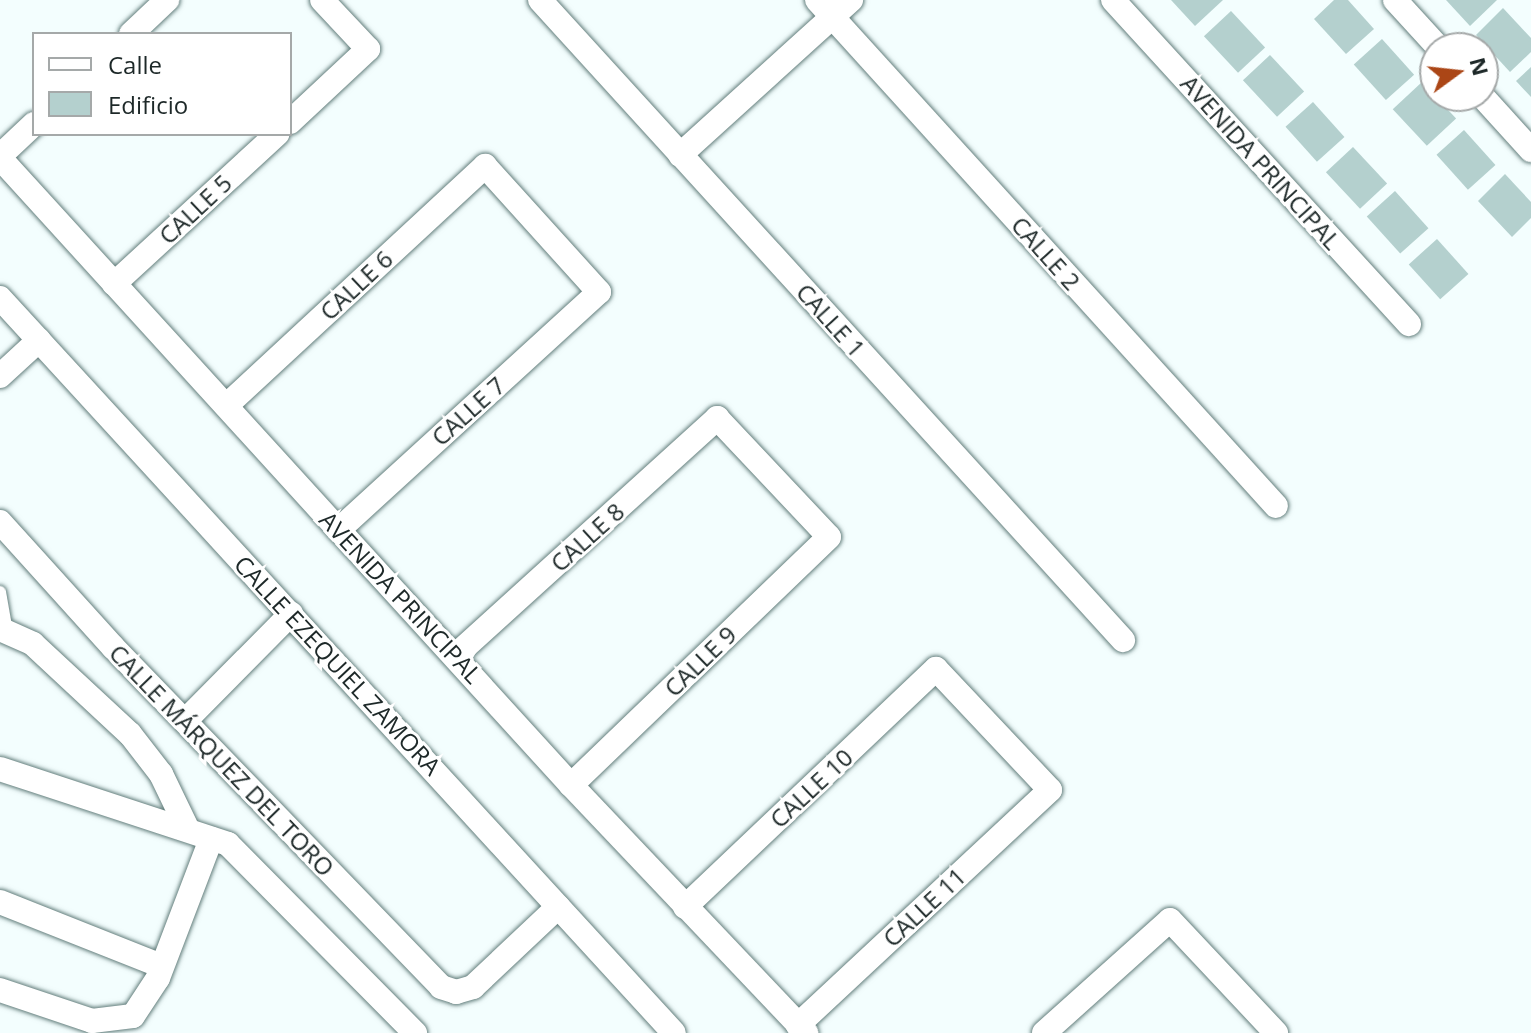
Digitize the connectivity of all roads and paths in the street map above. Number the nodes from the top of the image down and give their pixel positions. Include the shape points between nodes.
1 (167, 0) edge
2 (322, 0) edge
3 (540, 0) edge
4 (851, 0) edge
5 (1113, 0) edge
6 (1395, 0) edge
7 (825, 8) edge
8 (133, 32) edge
9 (1424, 32) edge
10 (1497, 112) edge
11 (292, 120) edge
12 (32, 126) edge
13 (275, 136) edge
14 (1531, 150) edge
15 (680, 155) junction
16 (0, 157) edge
17 (114, 284) junction
18 (599, 292) joint
19 (0, 298) edge
20 (1409, 324) dead end
21 (39, 340) junction
22 (0, 376) edge
23 (227, 405) junction
24 (1276, 506) dead end
25 (0, 522) edge
26 (338, 530) junction
27 (829, 537) joint
28 (0, 592) edge
29 (291, 614) junction
30 (4, 631) edge
31 (1123, 640) dead end
32 (456, 655) junction
33 (185, 721) junction
34 (0, 769) edge
35 (571, 785) junction
36 (1050, 790) joint
37 (187, 828) junction
38 (211, 839) junction
39 (0, 902) edge
40 (558, 907) junction
41 (685, 907) junction
42 (162, 966) junction
43 (0, 990) edge
44 (802, 1029) edge
45 (415, 1033) edge
46 (674, 1033) edge
47 (1044, 1033) edge
48 (1276, 1033) edge

1 - 8 street
2 - 11 street via 368,49
3 - 15 street, CALLE 1
4 - 7 street
5 - 20 street, AVENIDA PRINCIPAL
6 - 9 street
7 - 15 street
7 - 24 street, CALLE 2
10 - 14 street
12 - 16 street
13 - 17 street, CALLE 5
15 - 31 street, CALLE 1
16 - 17 street, AVENIDA PRINCIPAL
17 - 23 street, AVENIDA PRINCIPAL
18 - 23 street, CALLE 6 via 485,166
18 - 26 street, CALLE 7
19 - 21 street, CALLE EZEQUIEL ZAMORA
21 - 22 street
21 - 29 street, CALLE EZEQUIEL ZAMORA
23 - 26 street, AVENIDA PRINCIPAL
25 - 33 street, CALLE MÁRQUEZ DEL TORO
26 - 32 street, AVENIDA PRINCIPAL
27 - 32 street, CALLE 8 via 717,418
27 - 35 street, CALLE 9
28 - 30 lane
29 - 33 street
29 - 40 street, CALLE EZEQUIEL ZAMORA
30 - 37 street via 33,644 130,734 161,774
32 - 35 street, AVENIDA PRINCIPAL
33 - 40 street, CALLE MÁRQUEZ DEL TORO via 450,992 473,987
34 - 37 street
35 - 41 street, AVENIDA PRINCIPAL
36 - 41 street, CALLE 10 via 936,669
36 - 44 street, CALLE 11
37 - 38 street
38 - 42 street
38 - 45 street via 244,856
39 - 42 street
40 - 46 street, CALLE EZEQUIEL ZAMORA
41 - 44 street, AVENIDA PRINCIPAL
42 - 43 street via 143,1004 124,1020 92,1021
47 - 48 street via 1170,920

